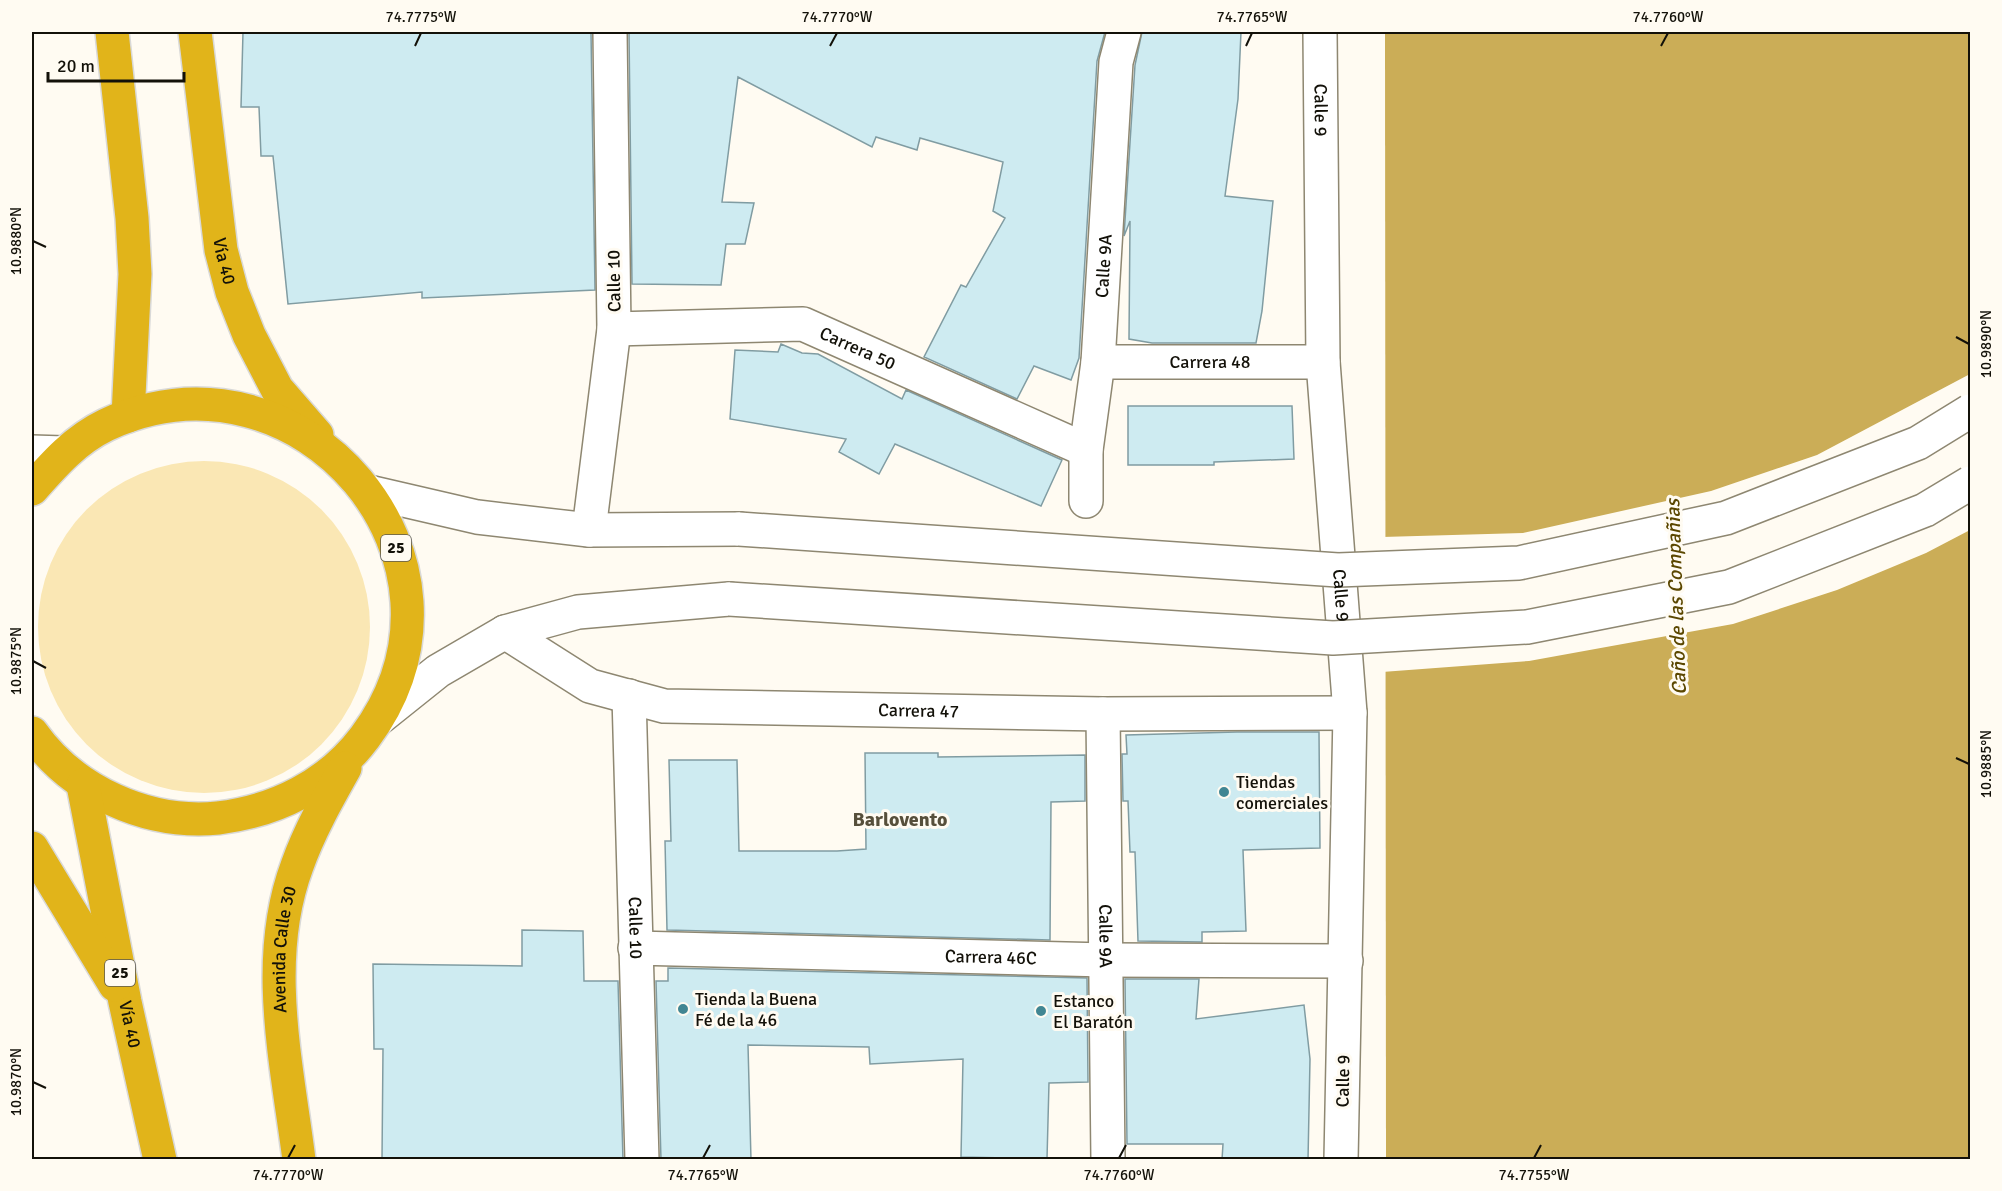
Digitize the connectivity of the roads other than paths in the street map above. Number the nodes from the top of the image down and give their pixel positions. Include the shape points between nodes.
1 (112, 32) edge
2 (195, 32) edge
3 (610, 32) edge
4 (1124, 32) edge
5 (1320, 32) edge
6 (614, 329) junction
7 (1098, 362) junction
8 (1323, 362) junction
9 (1971, 411) edge
10 (128, 417) junction
11 (1086, 450) junction
12 (32, 452) edge
13 (64, 453) junction
14 (338, 459) junction
15 (1971, 483) edge
16 (32, 489) edge
17 (369, 492) junction
18 (1086, 501) dead end
19 (589, 530) junction
20 (504, 632) junction
21 (629, 696) junction
22 (1350, 712) junction
23 (1103, 714) junction
24 (378, 719) junction
25 (32, 733) edge
26 (352, 754) junction
27 (83, 785) junction
28 (32, 848) edge
29 (635, 948) junction
30 (1106, 960) junction
31 (1346, 961) junction
32 (125, 1002) junction
33 (160, 1160) edge
34 (299, 1160) edge
35 (642, 1160) edge
36 (1108, 1160) edge
37 (1341, 1160) edge

1 - 10 highway via 135,274
2 - 14 highway, Vía 40 via 221,250 232,291 277,389
3 - 6 street, Calle 10
4 - 7 street, Calle 9A via 1116,62
5 - 8 street, Calle 9
6 - 11 street, Carrera 50 via 803,324
6 - 19 street, Calle 10
7 - 8 street, Carrera 48
7 - 11 street, Calle 9A
8 - 22 street, Calle 9
9 - 19 street, bridge via 1918,443 1726,518 1519,563 1338,570 739,529
10 - 13 highway, 25 via 105,426
10 - 14 highway, 25 via 183,405 239,408 292,427
11 - 18 street, Calle 9A
12 - 13 street
13 - 16 highway, 25
14 - 17 highway, 25
15 - 20 street, bridge via 1925,510 1729,587 1527,627 1333,638 729,599 578,612
17 - 19 street via 477,517
17 - 24 highway, 25 via 392,534 404,580 407,628 398,675
20 - 21 street, Carrera 47 via 590,686
20 - 24 street via 438,671
21 - 23 street, Carrera 47 via 664,706
21 - 29 street, Calle 10
22 - 23 street, Carrera 47
22 - 31 street, Calle 9
23 - 30 street, Calle 9A
24 - 26 highway, 25
25 - 27 highway, 25 via 44,751
26 - 27 highway, 25 via 307,791 252,814 193,820 136,810
26 - 34 highway, Avenida Calle 30 / 25 via 296,867 283,920 278,990
27 - 32 highway, Vía 40 / 25
28 - 32 highway
29 - 30 street, Carrera 46C
29 - 35 street, Calle 10
30 - 31 street, Carrera 46C
30 - 36 street, Calle 9A
31 - 37 street, Calle 9
32 - 33 highway, Vía 40 / 25

